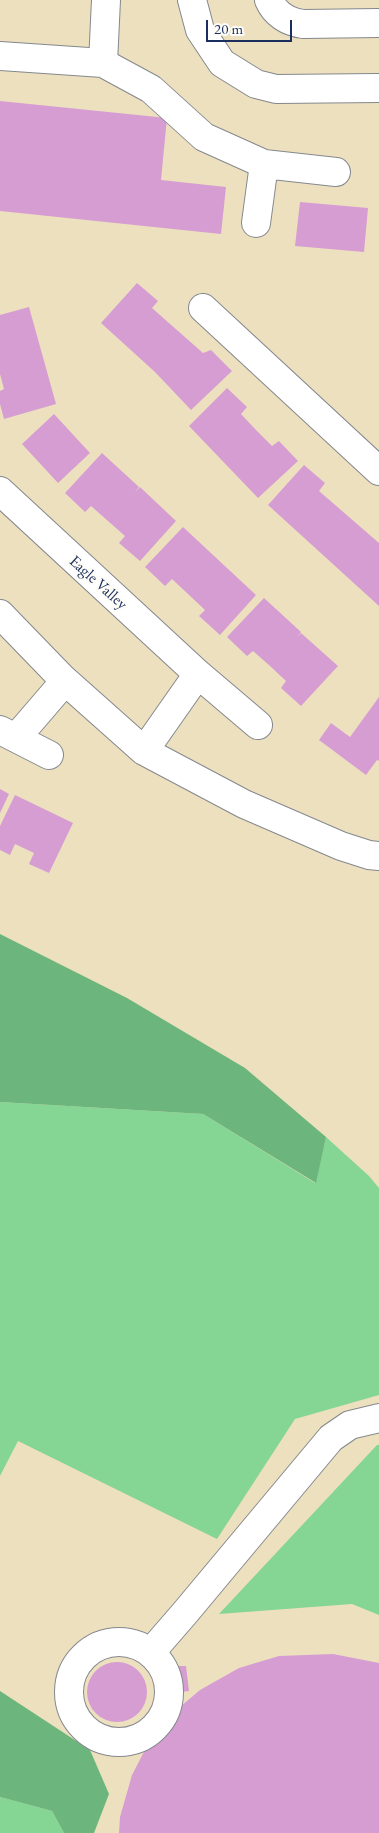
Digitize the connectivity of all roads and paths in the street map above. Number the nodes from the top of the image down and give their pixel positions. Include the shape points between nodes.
1 (106, 0) edge
2 (192, 0) edge
3 (269, 0) edge
4 (379, 23) edge
5 (0, 56) edge
6 (103, 63) junction
7 (379, 88) edge
8 (264, 164) junction
9 (336, 172) dead end
10 (256, 223) dead end
11 (203, 308) dead end
12 (379, 471) edge
13 (0, 492) edge
14 (0, 614) edge
15 (198, 674) junction
16 (66, 681) junction
17 (258, 725) dead end
18 (8, 734) edge
19 (144, 751) junction
20 (49, 755) dead end
21 (379, 856) edge
22 (379, 1418) edge
23 (150, 1652) dead end

1 - 6 street
2 - 7 street via 200,30 222,63 256,84 276,89
3 - 4 street via 281,16 295,23
5 - 6 street
6 - 8 street via 151,89 204,137
8 - 9 street
8 - 10 street
11 - 12 street
13 - 15 street, Eagle Valley
14 - 16 street
15 - 17 street, Eagle Valley
15 - 19 street
16 - 18 street
16 - 19 street
18 - 20 street
19 - 21 street via 244,804 341,846 369,856
22 - 23 street via 350,1425 331,1438

